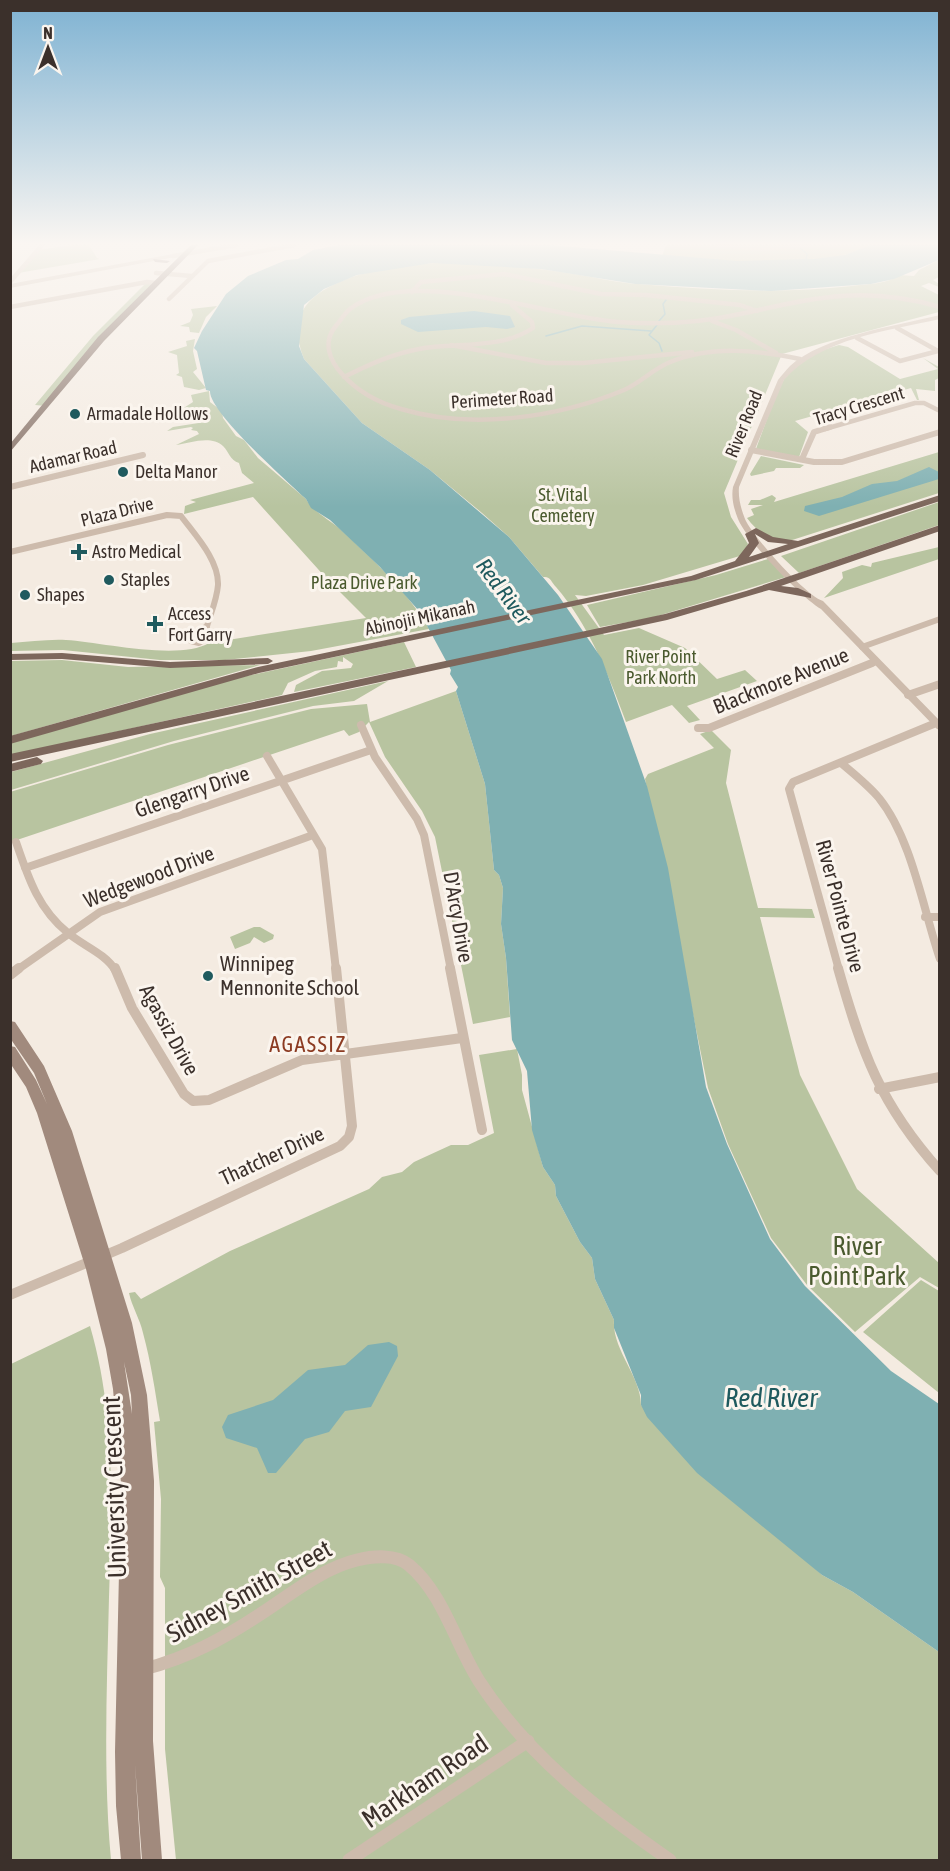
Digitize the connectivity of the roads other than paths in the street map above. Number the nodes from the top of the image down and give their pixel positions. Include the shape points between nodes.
1 (98, 332) edge
2 (109, 332) edge
3 (331, 332) edge
4 (526, 332) edge
5 (739, 332) edge
6 (880, 332) edge
7 (905, 332) edge
8 (857, 338) junction
9 (452, 345) junction
10 (707, 352) junction
11 (776, 354) junction
12 (800, 359) junction
13 (344, 377) junction
14 (939, 411) edge
15 (939, 432) edge
16 (10, 435) edge
17 (10, 450) edge
18 (751, 450) junction
19 (143, 455) dead end
20 (802, 459) junction
21 (10, 487) edge
22 (939, 498) edge
23 (939, 528) edge
24 (753, 533) junction
25 (814, 540) junction
26 (10, 552) edge
27 (772, 554) junction
28 (834, 564) junction
29 (737, 565) junction
30 (794, 577) junction
31 (750, 592) junction
32 (811, 595) junction
33 (939, 619) edge
34 (207, 626) dead end
35 (368, 647) junction
36 (862, 647) junction
37 (10, 657) edge
38 (876, 662) junction
39 (939, 684) edge
40 (908, 695) junction
41 (214, 713) junction
42 (360, 725) dead end
43 (938, 725) edge
44 (698, 728) dead end
45 (10, 740) edge
46 (371, 750) junction
47 (267, 756) dead end
48 (10, 758) edge
49 (841, 763) junction
50 (10, 768) edge
51 (282, 781) junction
52 (313, 835) junction
53 (16, 842) dead end
54 (25, 868) junction
55 (925, 917) junction
56 (939, 917) edge
57 (67, 933) junction
58 (939, 959) edge
59 (10, 975) edge
60 (10, 1026) edge
61 (462, 1038) junction
62 (10, 1051) edge
63 (344, 1054) junction
64 (939, 1077) edge
65 (879, 1089) junction
66 (482, 1130) dead end
67 (939, 1171) edge
68 (96, 1258) junction
69 (10, 1295) edge
70 (144, 1669) junction
71 (528, 1741) junction
72 (131, 1860) edge
73 (152, 1860) edge
74 (349, 1860) edge
75 (670, 1860) edge

1 - 16 main road
2 - 17 main road
3 - 13 street, Perimeter Road via 328,347 332,361
4 - 9 street
5 - 11 street via 758,340
6 - 8 street, River Road
7 - 8 street via 938,351 900,361
8 - 12 street, River Road
9 - 10 street via 554,363
9 - 13 street via 387,357
10 - 11 street, Perimeter Road
10 - 13 street, Perimeter Road via 669,363 627,388 580,404 500,416 463,418 414,413 368,394
11 - 12 street, Perimeter Road
12 - 18 street, River Road via 786,370
14 - 20 street, Tracy Crescent via 915,402 814,432
15 - 20 street via 842,462
18 - 20 street
18 - 24 street, River Road via 735,497 742,521
19 - 21 street, Adamar Road
22 - 25 main road, Abinojii Mikanah
23 - 28 main road
24 - 25 main road via 777,542
24 - 27 street, River Road
24 - 29 main road via 752,549
25 - 27 main road, Abinojii Mikanah
26 - 34 street, Plaza Drive via 167,515 181,516 218,576
27 - 29 main road, Abinojii Mikanah
27 - 30 street, River Road
28 - 30 main road
28 - 32 main road via 814,578
29 - 35 main road, Abinojii Mikanah via 615,596
30 - 31 main road
30 - 32 street, River Road
31 - 32 main road via 778,587
31 - 41 main road via 636,624
32 - 36 street, River Road
33 - 36 street
35 - 37 main road via 268,661 202,665 62,656
35 - 45 main road, Abinojii Mikanah via 202,684
36 - 38 street, River Road
38 - 40 street, River Road
38 - 44 street, Blackmore Avenue via 709,728
39 - 40 street
40 - 43 street, River Road
41 - 48 main road
41 - 50 main road
42 - 46 street, D'Arcy Drive
43 - 49 street, River Pointe Drive
46 - 51 street, Glengarry Drive
46 - 61 street, D'Arcy Drive via 424,835
47 - 51 street, Thatcher Drive
49 - 55 street via 887,810
49 - 65 street, River Pointe Drive via 793,782 789,789 858,1040
51 - 52 street, Thatcher Drive
51 - 54 street, Glengarry Drive
52 - 57 street, Wedgewood Drive via 100,912
52 - 63 street, Thatcher Drive via 322,849 326,871
53 - 54 street, Agassiz Drive
54 - 57 street, Agassiz Drive via 33,892
55 - 56 street
55 - 58 street
57 - 59 street, Wedgewood Drive
57 - 63 street, Agassiz Drive via 117,972 132,1008 184,1094 194,1101 209,1100 291,1063
60 - 68 main road, University Crescent via 39,1070 58,1112
61 - 63 street, Agassiz Drive
61 - 66 street, D'Arcy Drive
62 - 68 main road, University Crescent via 44,1113
63 - 68 street, Thatcher Drive via 352,1126 349,1137 340,1146
64 - 65 street
65 - 67 street, River Pointe Drive via 886,1104
68 - 69 street, Thatcher Drive
68 - 70 main road, University Crescent via 130,1348 144,1440
68 - 72 main road, University Crescent via 128,1448 124,1720
70 - 71 street, Sidney Smith Street via 175,1662 209,1647 346,1563 366,1558 398,1559 416,1572 479,1680
70 - 73 main road, University Crescent via 144,1772
71 - 74 street, Markham Road
71 - 75 street, Sidney Smith Street via 611,1817

